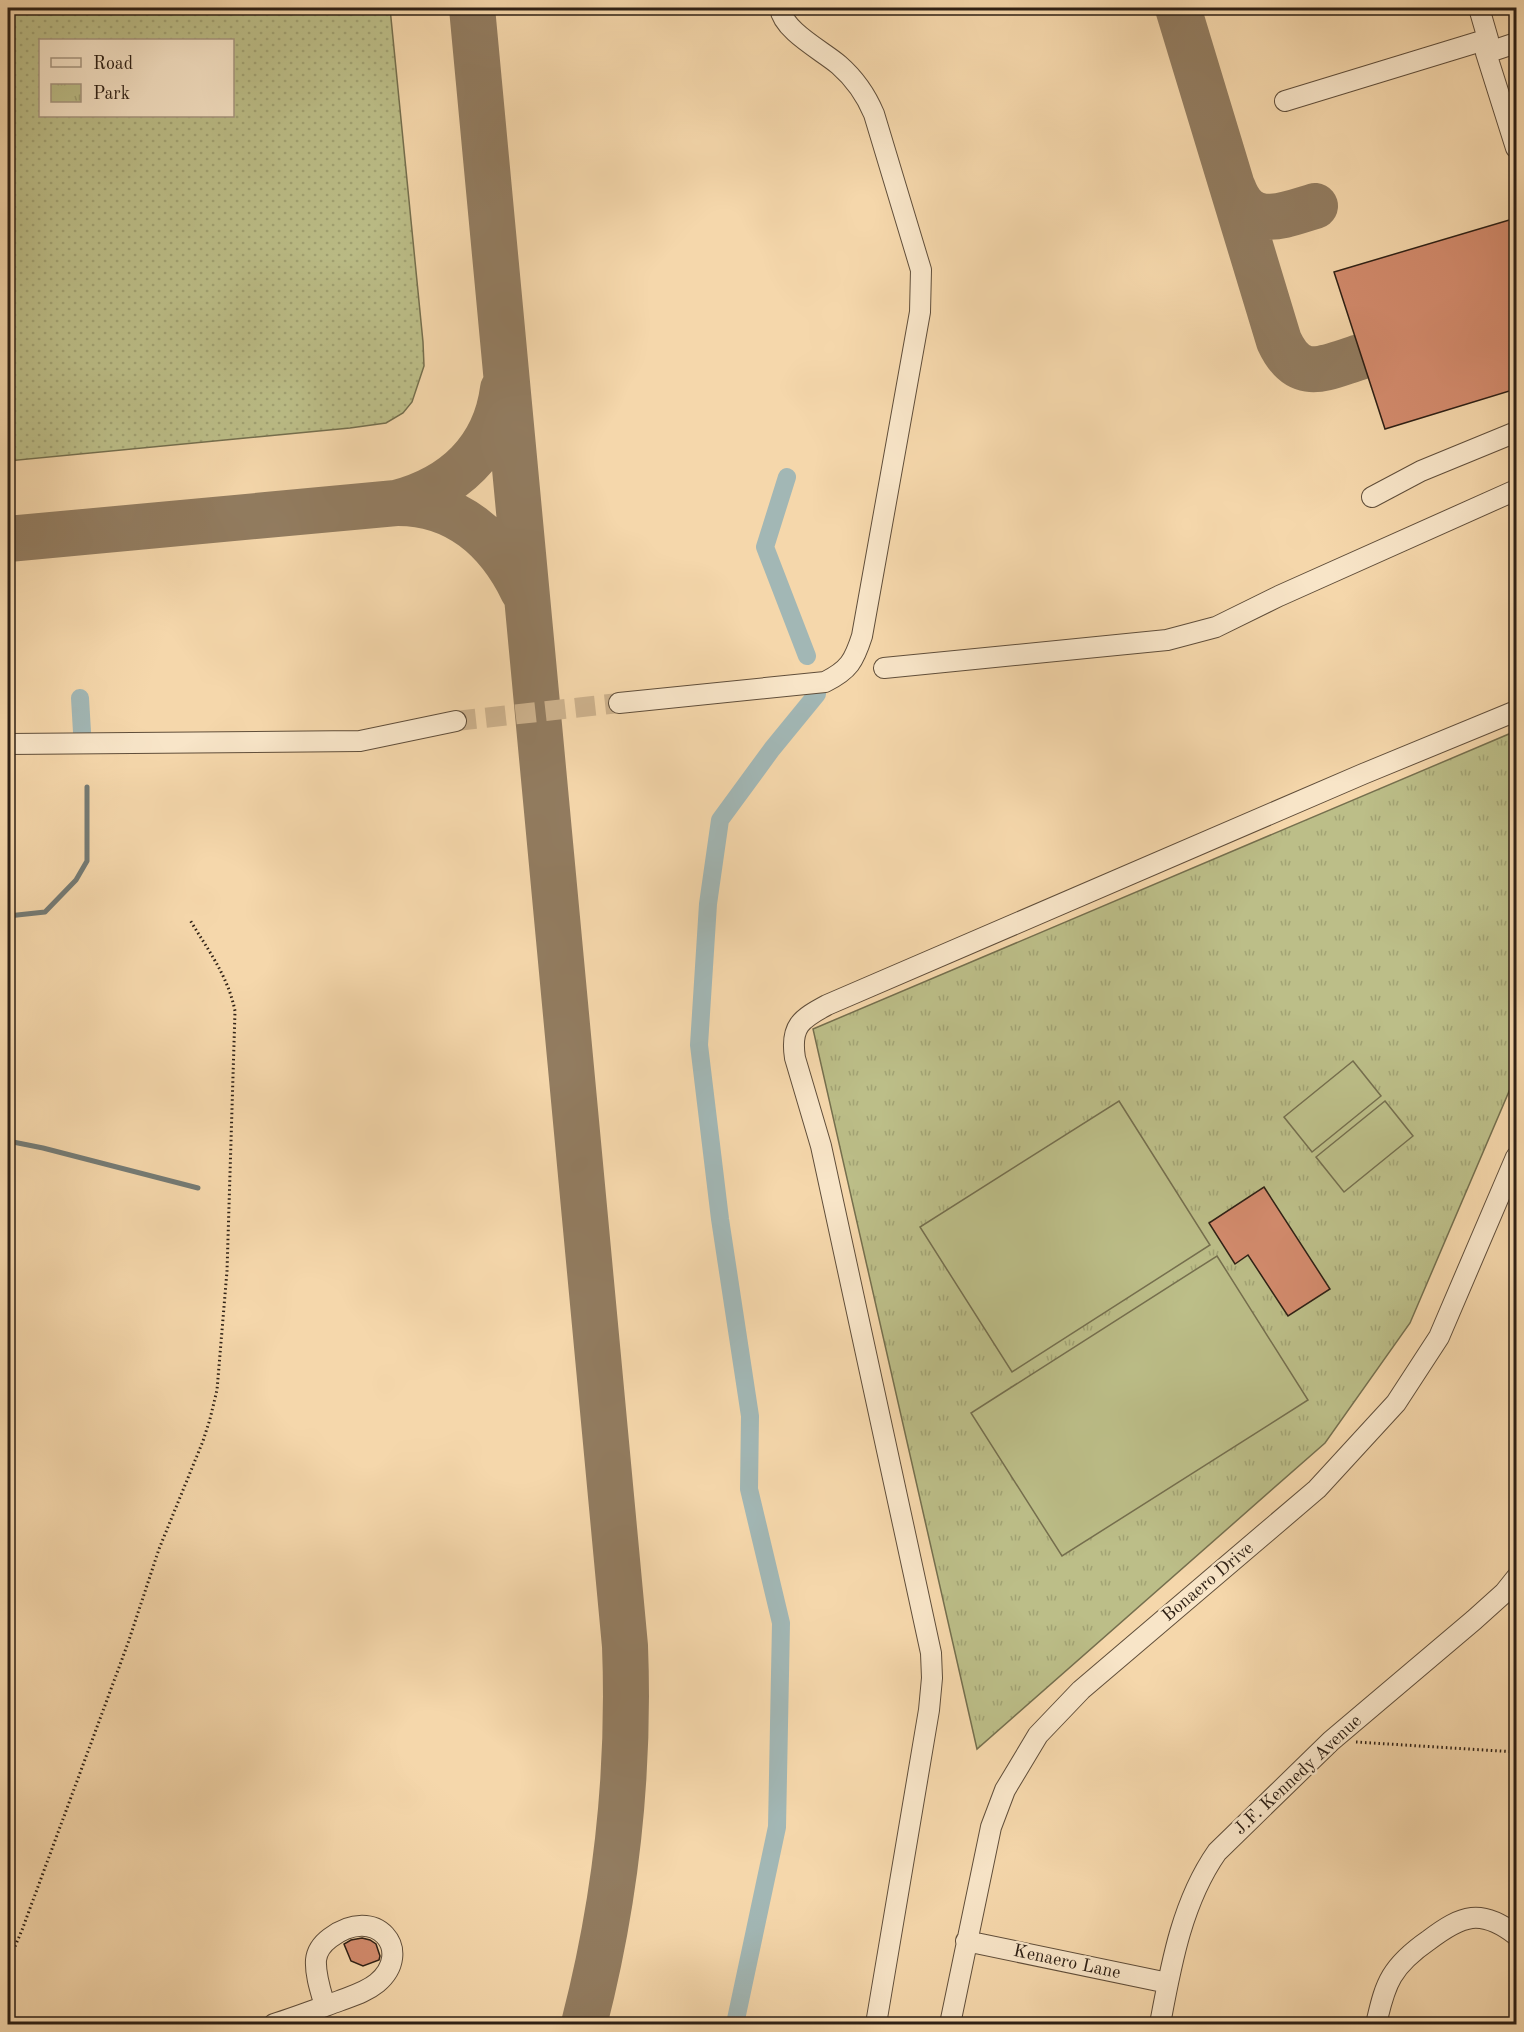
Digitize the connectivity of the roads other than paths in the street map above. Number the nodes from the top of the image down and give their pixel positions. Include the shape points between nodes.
1 (780, 8) edge
2 (1479, 8) edge
3 (1516, 43) edge
4 (1487, 46) junction
5 (1285, 101) dead end
6 (1516, 148) edge
7 (1516, 432) edge
8 (1516, 490) edge
9 (1372, 497) dead end
10 (884, 668) dead end
11 (619, 703) tunnel mouth
12 (1516, 711) edge
13 (456, 722) tunnel mouth
14 (8, 744) edge
15 (1516, 1157) edge
16 (1516, 1578) edge
17 (1516, 1935) edge
18 (966, 1941) junction
19 (1168, 1983) junction
20 (325, 2006) junction
21 (274, 2025) edge
22 (876, 2025) edge
23 (950, 2025) edge
24 (1160, 2025) edge
25 (1376, 2025) edge

1 - 11 street via 788,24 840,65 867,98 921,270 920,312 862,636 852,662 842,674 825,682
2 - 4 street
3 - 4 street
4 - 5 street
4 - 6 street
7 - 9 street via 1421,471
8 - 10 street via 1216,627 1167,640
12 - 22 street via 827,1005 808,1015 795,1031 795,1058 820,1146 931,1653 929,1710
13 - 14 street via 360,741
15 - 18 street, Bonaero Drive via 1439,1337 1396,1403 1317,1489 1081,1690 1038,1735 1010,1780 994,1816
16 - 19 street, J.F. Kennedy Avenue via 1474,1620 1331,1741 1234,1834 1205,1869 1186,1914
17 - 25 street via 1491,1919 1463,1918 1450,1924 1393,1975
18 - 19 street, Kenaero Lane
18 - 23 street, Bonaero Drive
19 - 24 street, J.F. Kennedy Avenue
20 - 20 street via 370,1988 387,1972 391,1948 380,1930 371,1925 348,1927 323,1943 316,1969
20 - 21 street

